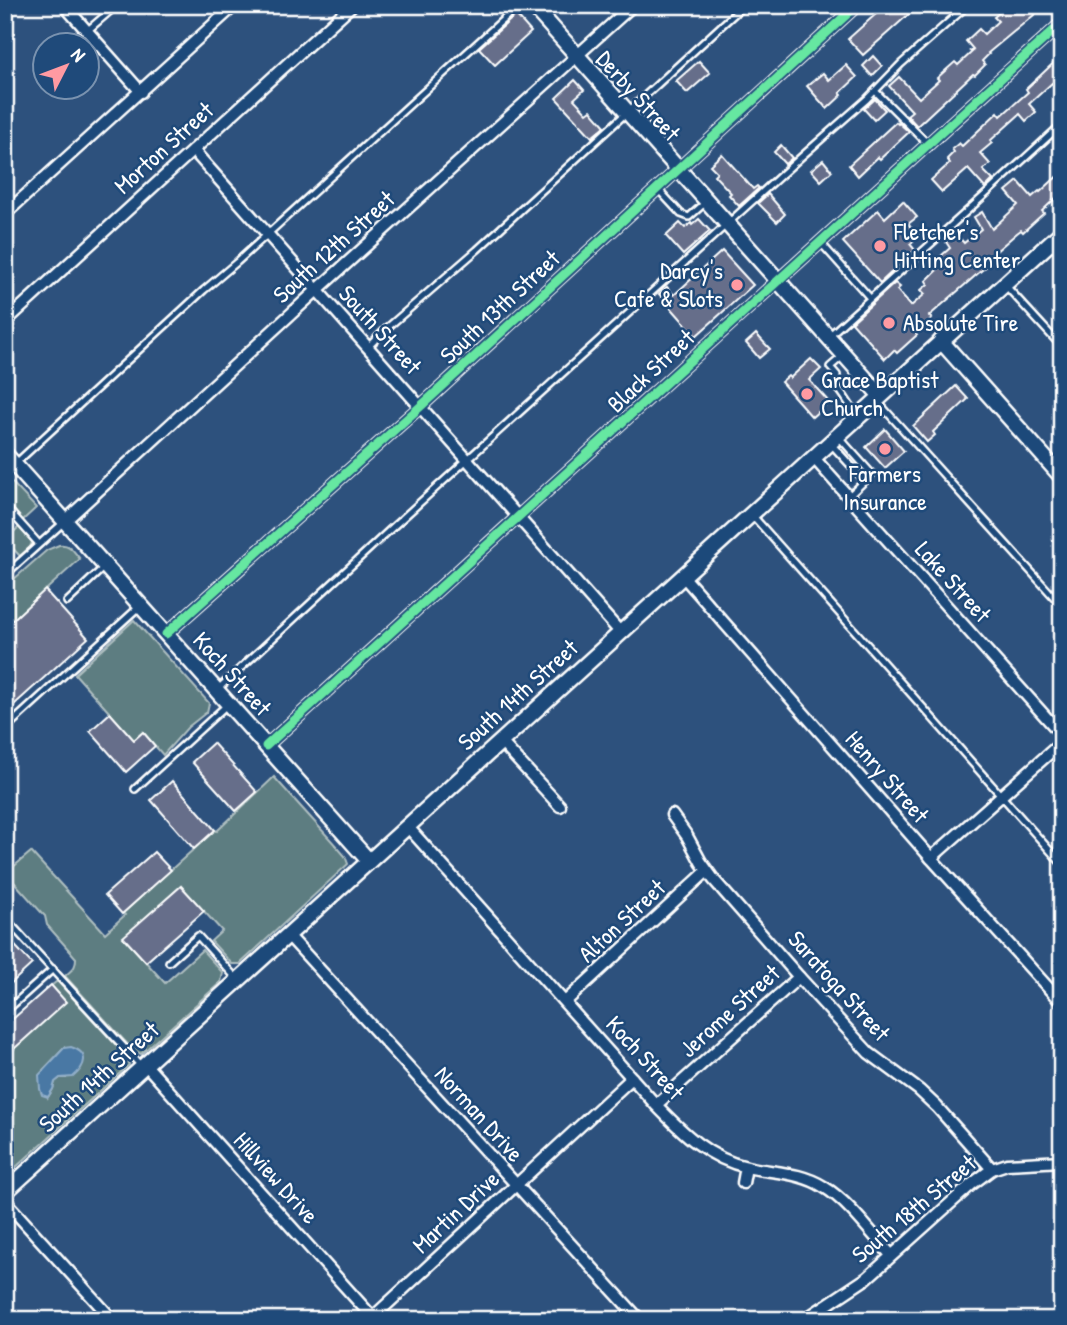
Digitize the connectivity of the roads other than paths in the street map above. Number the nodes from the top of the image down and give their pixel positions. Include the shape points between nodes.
1 (64, 5) edge
2 (117, 5) edge
3 (235, 5) edge
4 (352, 5) edge
5 (519, 5) edge
6 (532, 5) edge
7 (633, 5) edge
8 (744, 5) edge
9 (857, 5) edge
10 (968, 5) edge
11 (1062, 23) edge
12 (87, 31) junction
13 (577, 56) junction
14 (875, 91) junction
15 (141, 92) junction
16 (627, 112) junction
17 (1062, 124) edge
18 (928, 144) junction
19 (193, 150) junction
20 (677, 169) junction
21 (657, 188) junction
22 (707, 202) junction
23 (5, 214) edge
24 (727, 225) junction
25 (267, 234) junction
26 (1061, 234) edge
27 (820, 242) junction
28 (777, 280) junction
29 (1004, 284) junction
30 (316, 291) junction
31 (870, 298) junction
32 (5, 322) edge
33 (827, 337) junction
34 (941, 341) junction
35 (368, 347) junction
36 (1062, 347) edge
37 (844, 355) junction
38 (878, 398) junction
39 (421, 406) junction
40 (858, 416) junction
41 (833, 439) junction
42 (813, 457) junction
43 (10, 459) edge
44 (468, 459) junction
45 (1062, 477) edge
46 (865, 481) junction
47 (848, 496) junction
48 (5, 506) edge
49 (751, 513) junction
50 (520, 518) junction
51 (65, 521) junction
52 (39, 544) junction
53 (106, 566) junction
54 (5, 575) edge
55 (683, 576) junction
56 (67, 602) dead end
57 (141, 606) junction
58 (1062, 606) edge
59 (620, 632) junction
60 (166, 634) junction
61 (216, 691) junction
62 (228, 704) junction
63 (5, 729) edge
64 (1062, 735) edge
65 (500, 742) junction
66 (1062, 742) edge
67 (267, 746) junction
68 (135, 789) dead end
69 (1001, 796) junction
70 (560, 806) dead end
71 (672, 815) dead end
72 (408, 827) junction
73 (931, 858) junction
74 (369, 861) junction
75 (1062, 864) edge
76 (707, 871) junction
77 (5, 918) edge
78 (288, 935) junction
79 (169, 962) dead end
80 (52, 970) junction
81 (799, 977) junction
82 (238, 981) junction
83 (565, 1002) junction
84 (1062, 1003) edge
85 (5, 1012) edge
86 (144, 1066) junction
87 (632, 1078) junction
88 (656, 1105) junction
89 (1062, 1160) edge
90 (746, 1167) junction
91 (992, 1169) junction
92 (743, 1183) dead end
93 (516, 1185) junction
94 (5, 1192) edge
95 (5, 1201) edge
96 (891, 1255) junction
97 (373, 1319) edge
98 (113, 1320) edge
99 (640, 1320) edge
100 (804, 1320) edge

1 - 12 street
2 - 12 lane
3 - 15 street
4 - 19 street, Morton Street
5 - 25 lane
6 - 13 main road, Derby Street
7 - 13 street, South 12th Street
8 - 16 lane
9 - 20 street, South 13th Street
10 - 14 lane
11 - 18 street, Black Street
12 - 15 street
13 - 16 main road, Derby Street
13 - 30 street, South 12th Street
14 - 18 lane
14 - 24 lane
15 - 23 street
16 - 20 main road, Derby Street
16 - 35 lane
17 - 31 lane
18 - 27 street, Black Street
19 - 25 street, South Street
19 - 32 street, Morton Street
20 - 21 street, South 13th Street
20 - 22 main road, Derby Street
21 - 22 lane via 689,217
21 - 39 street, South 13th Street
22 - 24 main road, Derby Street
24 - 28 main road, Derby Street
24 - 44 lane
25 - 30 street, South Street
25 - 43 lane
26 - 29 main road, South 14th Street
27 - 28 street, Black Street
27 - 31 lane
28 - 33 main road, Derby Street
28 - 50 street, Black Street
29 - 34 main road, South 14th Street
29 - 36 lane
30 - 35 street, South Street
30 - 51 street, South 12th Street
31 - 33 lane
33 - 37 main road, Derby Street
34 - 38 main road, South 14th Street
34 - 45 main road
35 - 39 street, South Street
37 - 38 main road, Derby Street
37 - 40 lane via 830,368 837,375 836,386
38 - 40 main road, South 14th Street
38 - 58 lane
39 - 44 street, South Street
39 - 60 street, South 13th Street
40 - 41 main road, South 14th Street
41 - 42 main road, South 14th Street
41 - 46 lane
41 - 46 lane via 873,474
42 - 47 street, Lake Street
42 - 49 main road, South 14th Street
43 - 51 main road, Koch Street
44 - 50 street, South Street
44 - 61 lane
46 - 47 lane
47 - 64 street, Lake Street
48 - 52 lane
49 - 55 main road, South 14th Street
49 - 69 lane
50 - 59 street, South Street
50 - 67 street, Black Street
51 - 52 lane
51 - 53 main road, Koch Street
52 - 54 lane
53 - 56 lane
53 - 57 main road, Koch Street
55 - 59 main road, South 14th Street
55 - 73 street, Henry Street
57 - 60 main road, Koch Street
57 - 63 lane
59 - 65 main road, South 14th Street
60 - 61 main road, Koch Street
61 - 62 main road, Koch Street
62 - 67 main road, Koch Street
62 - 68 lane
65 - 70 street
65 - 72 main road, South 14th Street
66 - 69 street
67 - 74 main road, Koch Street
69 - 73 street
69 - 75 lane
71 - 76 street, Saratoga Street
72 - 74 main road, South 14th Street
72 - 83 street, Koch Street
73 - 84 street, Henry Street
74 - 78 main road, South 14th Street
76 - 81 street, Saratoga Street
76 - 83 street, Alton Street
77 - 80 lane
78 - 82 main road, South 14th Street
78 - 93 street, Norman Drive
79 - 82 lane via 198,936
80 - 85 lane
80 - 86 lane
81 - 88 street, Jerome Street
81 - 91 street, Saratoga Street via 869,1053 937,1107
82 - 86 main road, South 14th Street
83 - 87 street, Koch Street
86 - 94 main road, South 14th Street
86 - 97 street, Hillview Drive
87 - 88 street, Koch Street
87 - 93 street, Martin Drive
88 - 90 street, Koch Street via 707,1152
89 - 91 street, South 18th Street
90 - 92 street
90 - 96 street, Koch Street via 803,1177 823,1186
91 - 96 street, South 18th Street
93 - 97 street, Martin Drive
93 - 99 street, Norman Drive
95 - 98 street
96 - 100 street, South 18th Street via 861,1282

